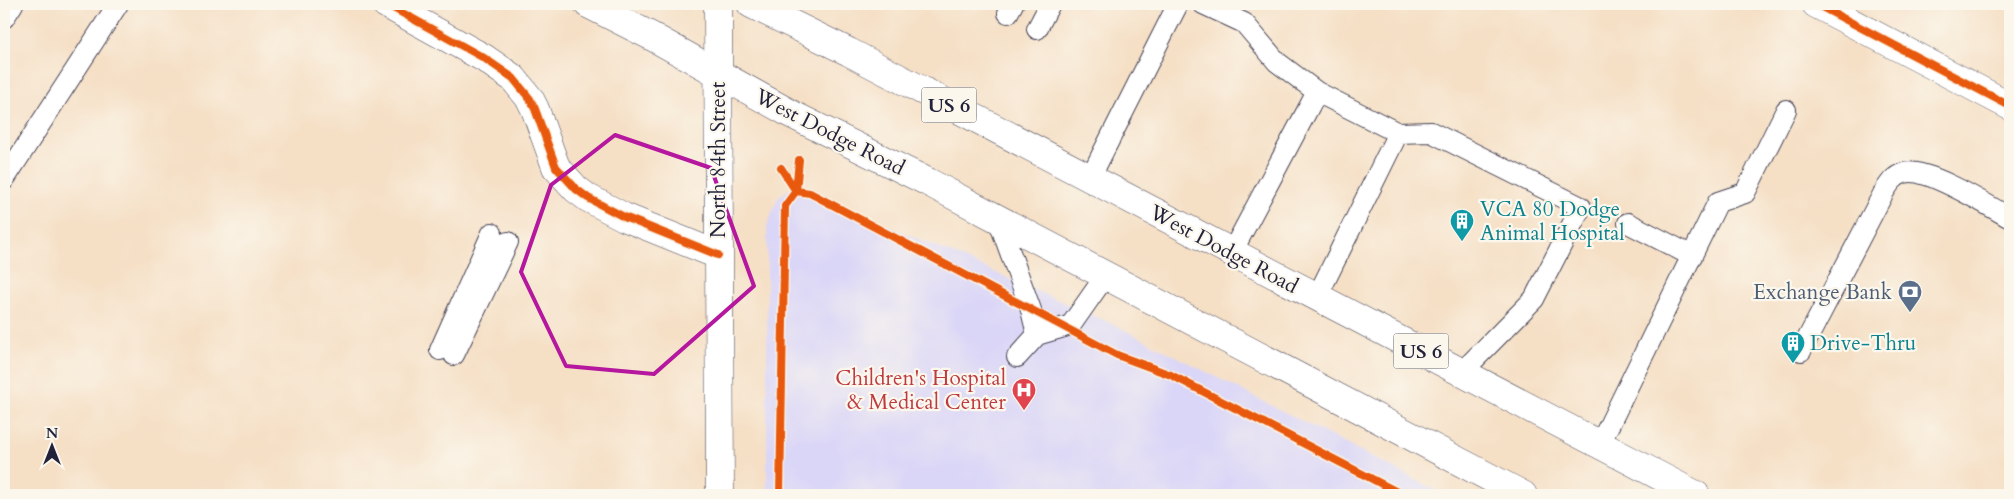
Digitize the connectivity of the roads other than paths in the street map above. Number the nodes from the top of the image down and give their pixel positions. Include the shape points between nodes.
1 (13, 4) edge
2 (118, 4) edge
3 (386, 4) edge
4 (588, 4) edge
5 (718, 4) edge
6 (751, 4) edge
7 (1050, 4) edge
8 (1178, 4) edge
9 (1203, 4) edge
10 (1816, 4) edge
11 (4, 18) edge
12 (1037, 29) dead end
13 (718, 72) junction
14 (1317, 92) junction
15 (2010, 106) edge
16 (1786, 110) dead end
17 (1398, 133) junction
18 (1090, 178) junction
19 (4, 180) edge
20 (2010, 218) edge
21 (998, 219) junction
22 (1628, 223) dead end
23 (500, 238) dead end
24 (1232, 252) junction
25 (718, 255) junction
26 (1692, 256) junction
27 (1106, 275) junction
28 (1317, 297) junction
29 (1037, 335) junction
30 (1801, 351) dead end
31 (447, 353) dead end
32 (1017, 357) dead end
33 (1462, 372) junction
34 (1600, 444) junction
35 (720, 495) edge
36 (1523, 495) edge
37 (1696, 495) edge

1 - 11 lane
2 - 19 lane
3 - 25 main road via 484,58 513,78 530,98 556,167 576,189 624,217
4 - 13 main road, West Dodge Road
5 - 13 main road, North 84th Street
6 - 18 main road, West Dodge Road / US 6
7 - 12 lane
8 - 18 lane
9 - 14 lane via 1244,23 1277,62
10 - 15 main road
13 - 21 main road, West Dodge Road via 793,115
13 - 25 main road, North 84th Street
14 - 17 lane
14 - 24 lane
16 - 26 lane via 1745,193 1718,202
17 - 28 lane
17 - 33 lane via 1432,132 1581,208 1534,298
18 - 24 main road, West Dodge Road / US 6
20 - 30 lane via 1923,173 1904,173 1896,177 1887,187
21 - 27 main road, West Dodge Road
21 - 29 lane
22 - 26 lane
23 - 31 lane
24 - 28 main road, West Dodge Road / US 6
25 - 35 main road, North 84th Street
26 - 34 lane
27 - 29 lane via 1071,325
27 - 36 main road, West Dodge Road
28 - 33 main road, West Dodge Road / US 6
29 - 32 lane
33 - 34 main road, West Dodge Road / US 6
34 - 37 main road, West Dodge Road / US 6

